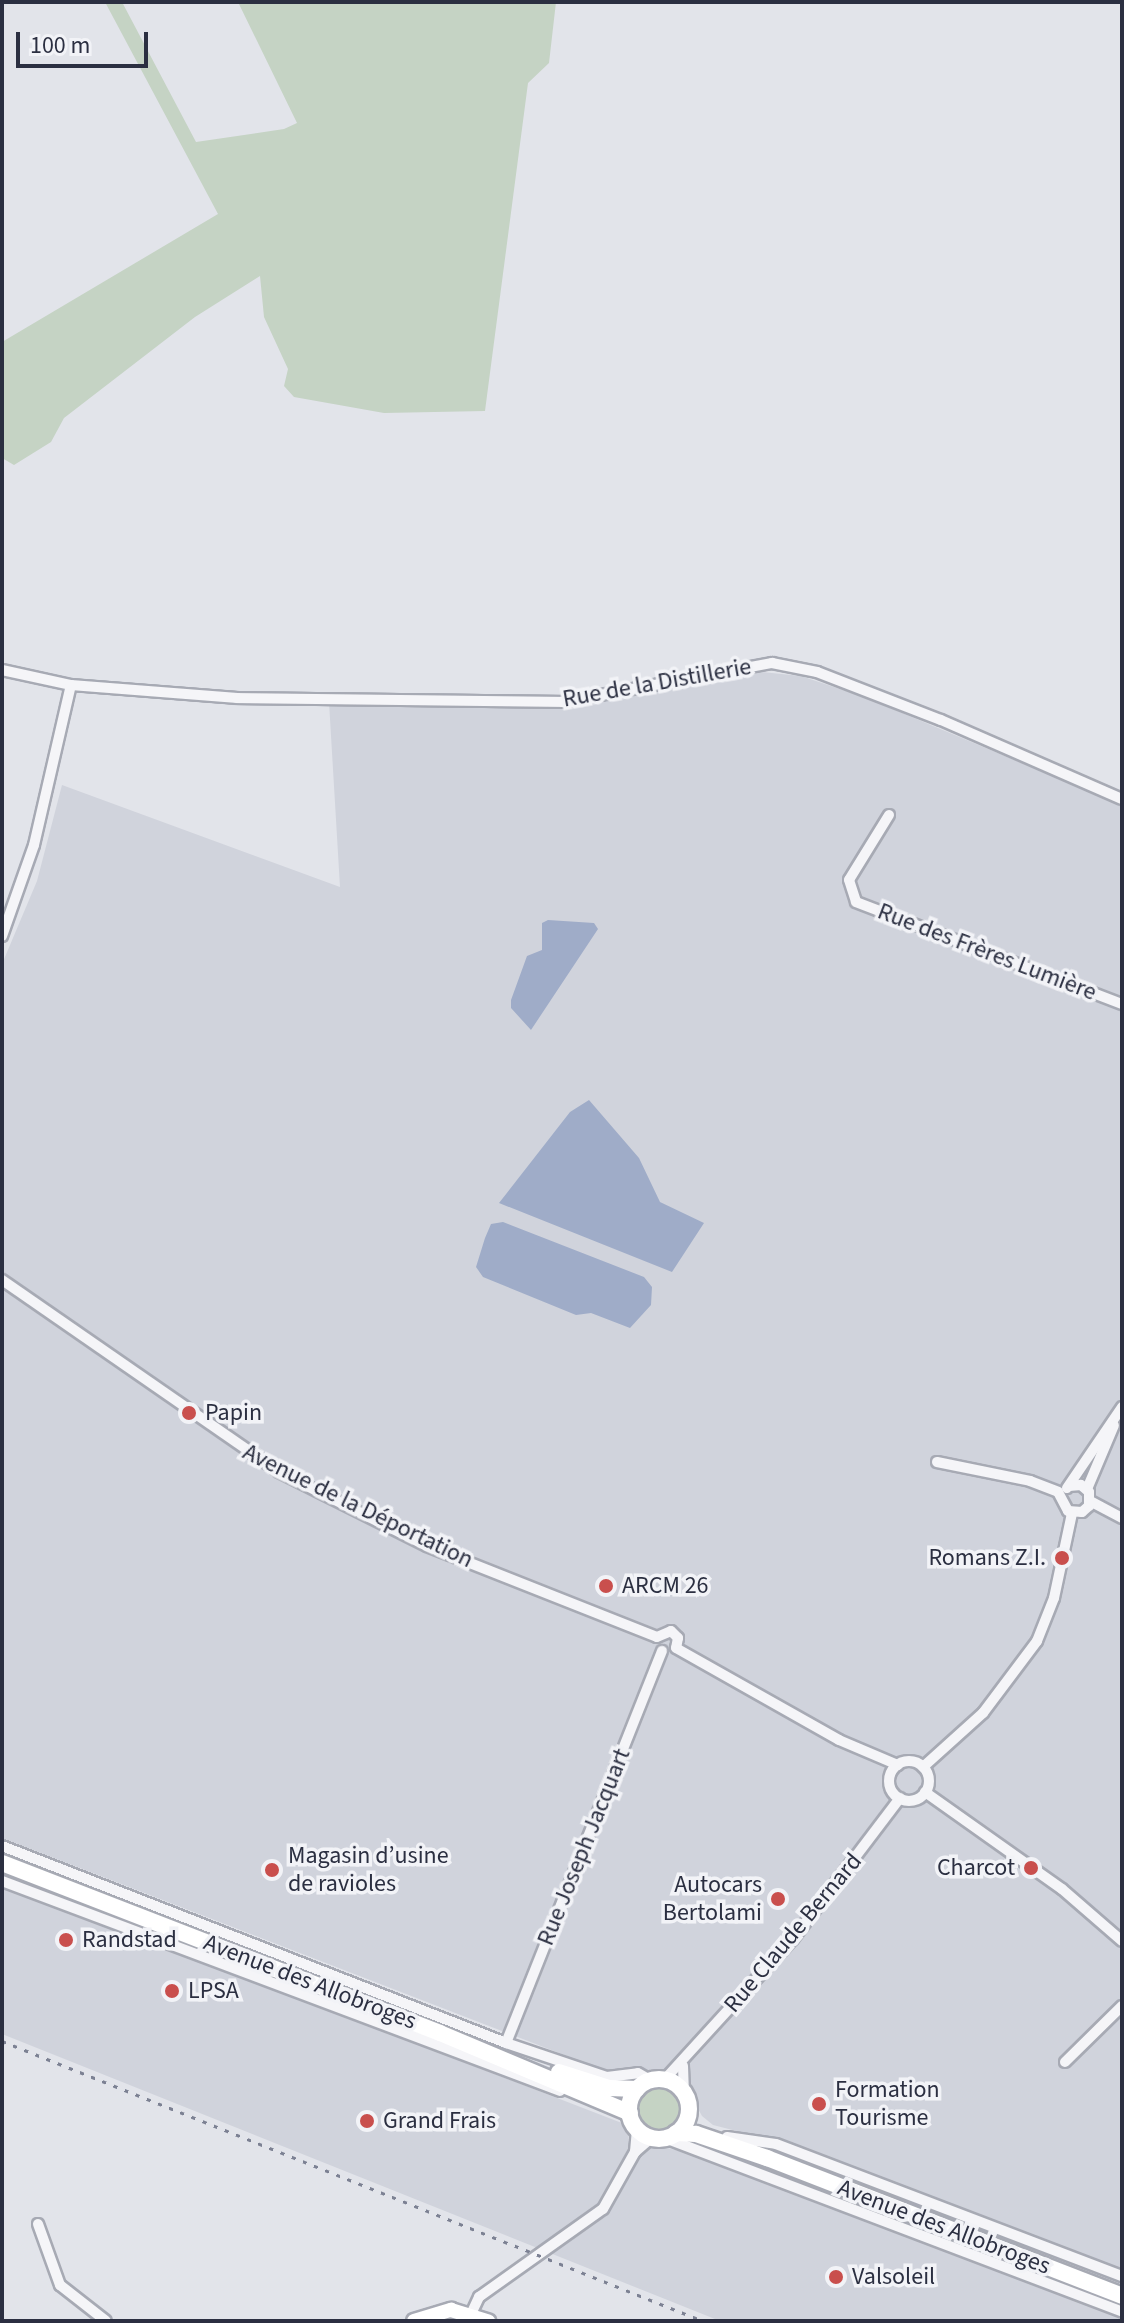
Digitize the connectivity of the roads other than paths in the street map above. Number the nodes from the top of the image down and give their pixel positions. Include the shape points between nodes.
1 (2, 670) edge
2 (71, 685) junction
3 (1122, 799) edge
4 (889, 815) dead end
5 (2, 936) edge
6 (1122, 1004) edge
7 (2, 1280) edge
8 (1122, 1408) edge
9 (937, 1462) dead end
10 (1069, 1486) junction
11 (1087, 1489) junction
12 (1062, 1495) junction
13 (1090, 1501) junction
14 (1072, 1513) junction
15 (1122, 1518) edge
16 (657, 1637) junction
17 (676, 1648) junction
18 (662, 1651) junction
19 (873, 1757) junction
20 (898, 1765) junction
21 (923, 1767) junction
22 (890, 1776) junction
23 (925, 1792) junction
24 (900, 1798) junction
25 (2, 1846) edge
26 (2, 1863) edge
27 (2, 1881) edge
28 (1122, 1941) edge
29 (1122, 2006) edge
30 (440, 2033) junction
31 (506, 2043) junction
32 (1065, 2062) dead end
33 (683, 2066) junction
34 (544, 2082) junction
35 (651, 2083) junction
36 (587, 2087) junction
37 (684, 2091) junction
38 (689, 2110) junction
39 (652, 2130) junction
40 (727, 2137) junction
41 (767, 2158) junction
42 (38, 2224) dead end
43 (1122, 2276) edge
44 (1122, 2296) edge
45 (472, 2312) junction
46 (1122, 2312) edge
47 (106, 2321) edge
48 (414, 2321) edge
49 (488, 2321) edge

1 - 2 street, Rue de la Distillerie
2 - 3 street, Rue de la Distillerie via 237,698 563,702 772,663 817,672 941,720
2 - 5 street via 34,845
4 - 6 street, Rue des Frères Lumière via 849,880 856,902
7 - 16 street, Avenue de la Déportation via 259,1461 427,1546
8 - 10 street
8 - 11 street
9 - 12 street via 1030,1481
10 - 11 street
10 - 12 street
11 - 13 street
12 - 14 street
13 - 14 street via 1086,1510
13 - 15 street
14 - 21 street via 1054,1598 1037,1641 983,1713
16 - 17 street, Avenue de la Déportation via 671,1631 678,1638
16 - 18 street
17 - 18 street
17 - 19 street
18 - 31 street, Rue Joseph Jacquart
19 - 20 street
19 - 22 street
20 - 21 street via 908,1761
20 - 22 street
21 - 23 street via 929,1780
22 - 24 street via 890,1787
23 - 24 street via 914,1800
23 - 28 street via 1062,1889
24 - 33 street, Rue Claude Bernard via 793,1939
25 - 31 street
26 - 30 main road, Avenue des Allobroges
27 - 34 street
29 - 32 street
30 - 34 main road, Avenue des Allobroges
30 - 36 main road, Avenue des Allobroges
31 - 35 street via 607,2077 638,2073
33 - 35 street, Rue Claude Bernard
33 - 37 street
34 - 36 main road, Avenue des Allobroges
35 - 36 main road, Avenue des Allobroges
35 - 37 main road
35 - 39 main road
36 - 39 main road, Avenue des Allobroges
37 - 38 main road
38 - 39 main road
38 - 40 main road, Avenue des Allobroges
39 - 41 main road, Avenue des Allobroges via 696,2134
39 - 45 street via 603,2209 479,2297
39 - 46 street
40 - 41 main road, Avenue des Allobroges
40 - 43 street via 776,2144
41 - 44 main road, Avenue des Allobroges
42 - 47 street via 60,2285
45 - 48 street via 434,2311
45 - 49 street

